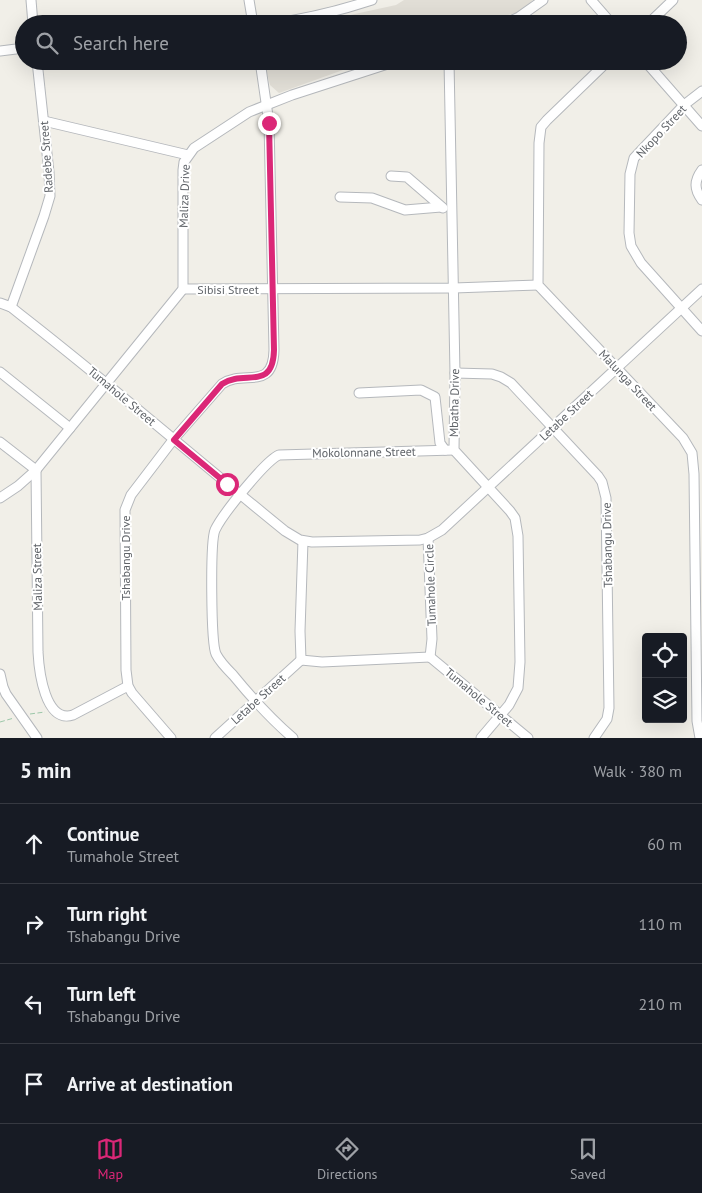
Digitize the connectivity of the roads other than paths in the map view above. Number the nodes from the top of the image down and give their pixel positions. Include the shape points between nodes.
1 (31, 0) edge
2 (249, 0) edge
3 (372, 0) edge
4 (543, 0) edge
5 (591, 0) edge
6 (673, 0) edge
7 (32, 15) edge
8 (252, 15) edge
9 (322, 15) edge
10 (522, 15) edge
11 (604, 15) edge
12 (657, 15) edge
13 (15, 49) edge
14 (0, 51) edge
15 (38, 70) edge
16 (262, 70) edge
17 (370, 70) edge
18 (449, 70) edge
19 (599, 70) edge
20 (653, 70) edge
21 (702, 91) edge
22 (268, 104) junction
23 (684, 105) junction
24 (44, 121) junction
25 (702, 126) edge
26 (188, 155) junction
27 (702, 170) edge
28 (391, 176) dead end
29 (340, 197) dead end
30 (702, 200) edge
31 (441, 207) junction
32 (452, 211) junction
33 (538, 285) junction
34 (454, 288) junction
35 (702, 288) edge
36 (183, 289) junction
37 (273, 289) junction
38 (0, 302) edge
39 (11, 307) junction
40 (682, 308) junction
41 (702, 331) edge
42 (618, 368) junction
43 (0, 372) edge
44 (455, 374) junction
45 (106, 382) junction
46 (359, 393) dead end
47 (553, 427) junction
48 (70, 428) junction
49 (174, 440) junction
50 (0, 442) edge
51 (449, 450) junction
52 (36, 470) junction
53 (489, 487) junction
54 (240, 495) junction
55 (0, 498) edge
56 (428, 538) junction
57 (303, 541) junction
58 (430, 656) junction
59 (301, 660) junction
60 (0, 674) edge
61 (128, 686) junction
62 (255, 702) junction
63 (500, 716) junction
64 (37, 738) edge
65 (171, 738) edge
66 (215, 738) edge
67 (293, 738) edge
68 (481, 738) edge
69 (528, 738) edge
70 (594, 738) edge
71 (700, 738) edge

1 - 7 street
2 - 8 street
3 - 9 street
4 - 10 street
5 - 11 street
6 - 12 street
13 - 14 street
15 - 24 street, Radebe Street
16 - 22 street, Tshabangu Drive
17 - 22 street, Maliza Drive
18 - 32 street, Mbatha Drive
19 - 33 street via 541,127 538,143
20 - 23 street
21 - 23 street, Nkopo Street
22 - 26 street, Maliza Drive via 201,142
22 - 37 street, Tshabangu Drive
23 - 25 street
23 - 40 street, Nkopo Street via 634,158 630,174 631,246 641,263
24 - 26 street
24 - 39 street, Radebe Street via 50,186 48,205
26 - 36 street, Maliza Drive via 183,170
27 - 30 street via 695,187
28 - 31 street via 407,177
29 - 31 street via 372,198 405,210
31 - 32 street
32 - 34 street, Mbatha Drive
33 - 34 street
33 - 42 street, Malunga Street
34 - 37 street, Sibisi Street
34 - 44 street, Mbatha Drive
35 - 40 street, Letabe Street
36 - 37 street, Sibisi Street
36 - 45 street
37 - 49 street, Tshabangu Drive via 274,356 271,368 262,377 228,380 222,384
38 - 39 street, Tumahole Street
39 - 45 street, Tumahole Street
40 - 41 street, Nkopo Street
40 - 42 street, Letabe Street
42 - 47 street, Letabe Street
42 - 71 street, Malunga Street via 683,438 692,453 697,722
43 - 48 street
44 - 47 street, Tshabangu Drive via 482,373 502,377
44 - 51 street, Mbatha Drive
45 - 48 street
45 - 49 street, Tumahole Street
46 - 51 street via 421,390 435,397 440,443
47 - 53 street, Letabe Street
47 - 70 street, Tshabangu Drive via 598,476 606,498 609,708 607,719
48 - 52 street
49 - 54 street, Tumahole Street
49 - 61 street, Tshabangu Drive via 131,495 125,510
50 - 52 street
51 - 53 street, Mbatha Drive
51 - 54 street, Mokolonnane Street via 285,454 275,457
52 - 55 street
52 - 61 street, Maliza Street via 38,652 46,696 54,710 66,717
53 - 56 street, Letabe Street via 442,530
53 - 63 street, Mbatha Drive via 515,518 518,536 520,676 514,697
54 - 57 street, Tumahole Street via 285,531
54 - 62 street via 213,537 213,637 216,654
56 - 57 street, Tumahole Circle
56 - 58 street, Tumahole Circle
57 - 59 street
58 - 59 street via 322,662
58 - 63 street, Tumahole Street
59 - 62 street, Letabe Street
60 - 64 street via 6,694
61 - 65 street
62 - 66 street, Letabe Street
62 - 67 street
63 - 68 street, Mbatha Drive
63 - 69 street, Tumahole Street

